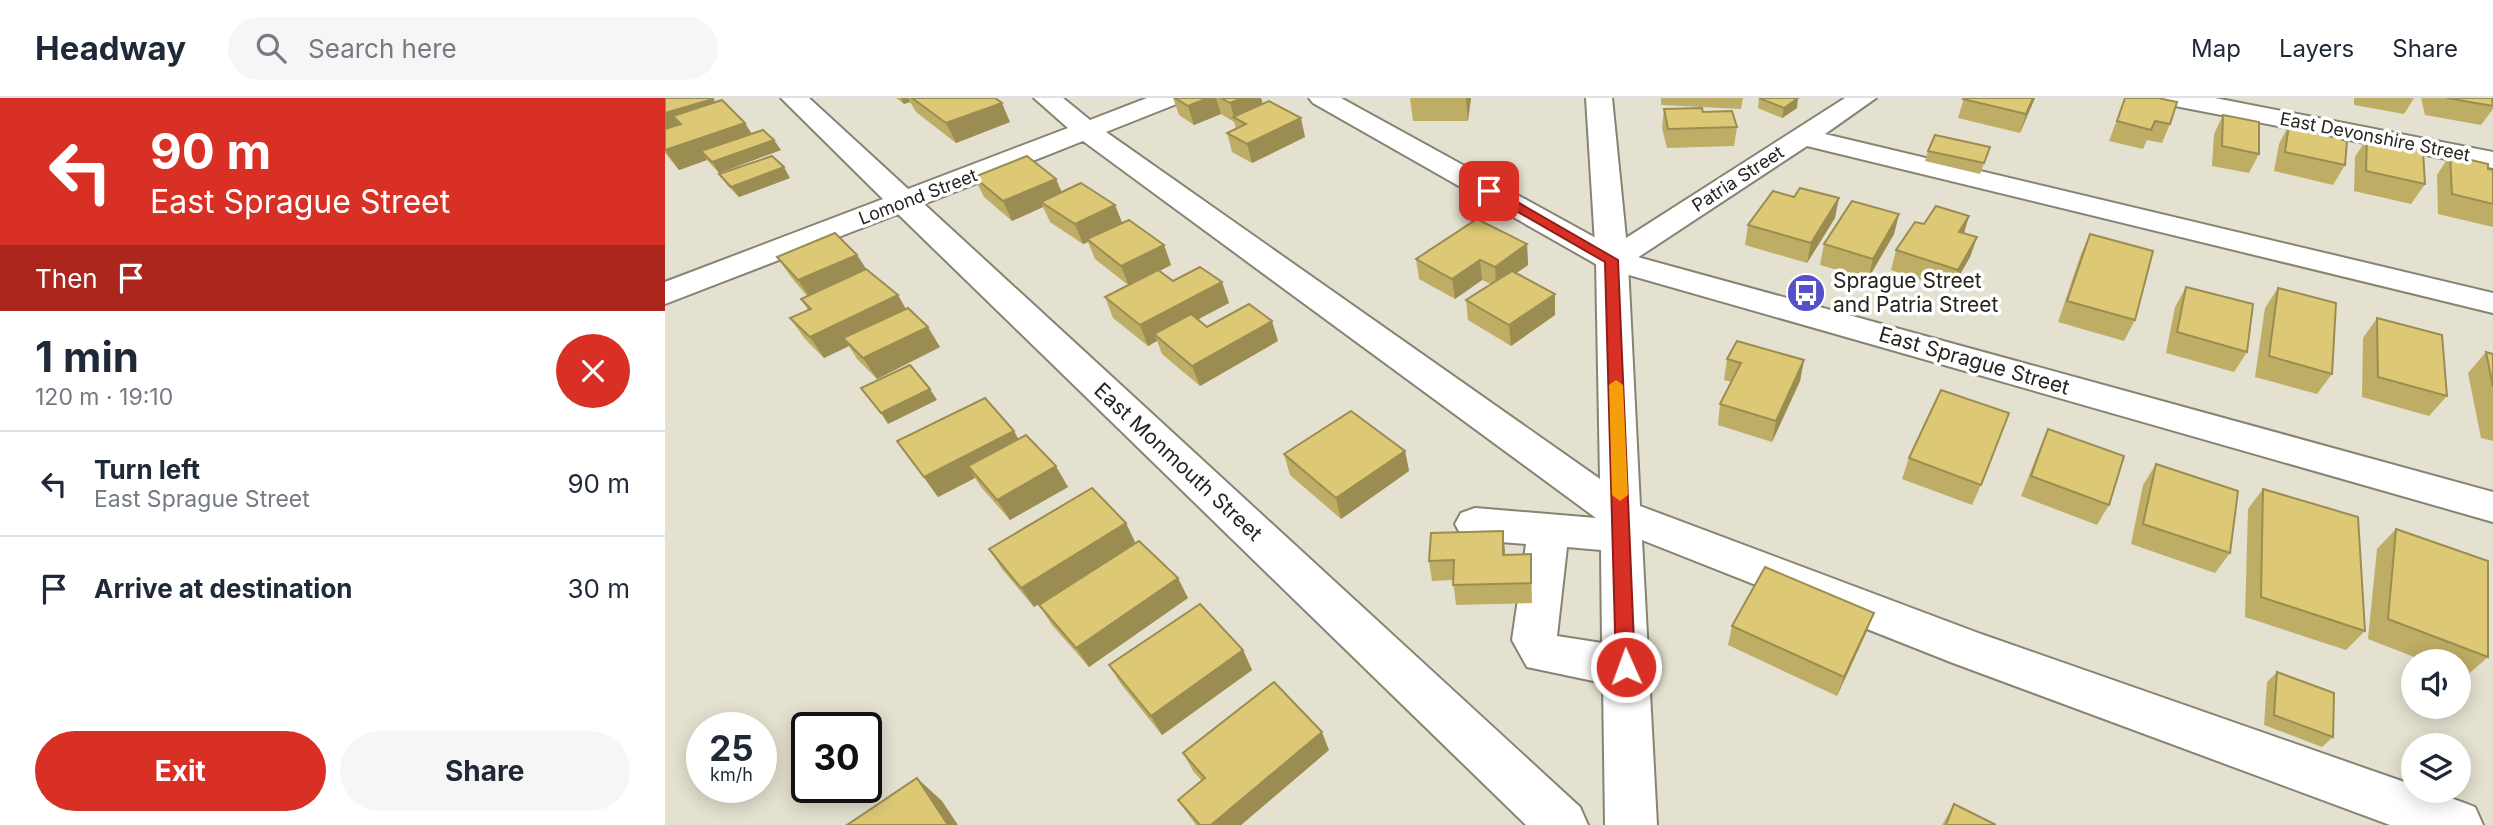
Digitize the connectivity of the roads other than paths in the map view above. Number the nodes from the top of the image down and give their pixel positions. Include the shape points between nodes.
1 (794, 98) edge
2 (1047, 98) edge
3 (1170, 98) edge
4 (1322, 98) edge
5 (1599, 98) edge
6 (1863, 98) edge
7 (2175, 98) edge
8 (1087, 131) junction
9 (1803, 137) junction
10 (2493, 160) edge
11 (904, 203) junction
12 (1612, 260) junction
13 (665, 294) edge
14 (2493, 303) edge
15 (2493, 508) edge
16 (1475, 524) dead end
17 (1621, 526) junction
18 (1548, 531) junction
19 (1626, 667) junction
20 (1562, 825) edge
21 (1631, 825) edge
22 (2457, 825) edge

1 - 11 street, East Monmouth Street
2 - 8 street
3 - 8 street, Lomond Street
4 - 12 street, East Sprague Street
5 - 12 street
6 - 9 street, Patria Street
7 - 10 street, East Devonshire Street
8 - 11 street, Lomond Street
8 - 17 street
9 - 12 street, Patria Street
9 - 14 street
11 - 13 street, Lomond Street
11 - 20 street, East Monmouth Street
12 - 15 street, East Sprague Street
12 - 17 street
16 - 18 street
17 - 18 street
17 - 19 street
17 - 22 street
18 - 19 street via 1534,640 1543,653
19 - 21 street

